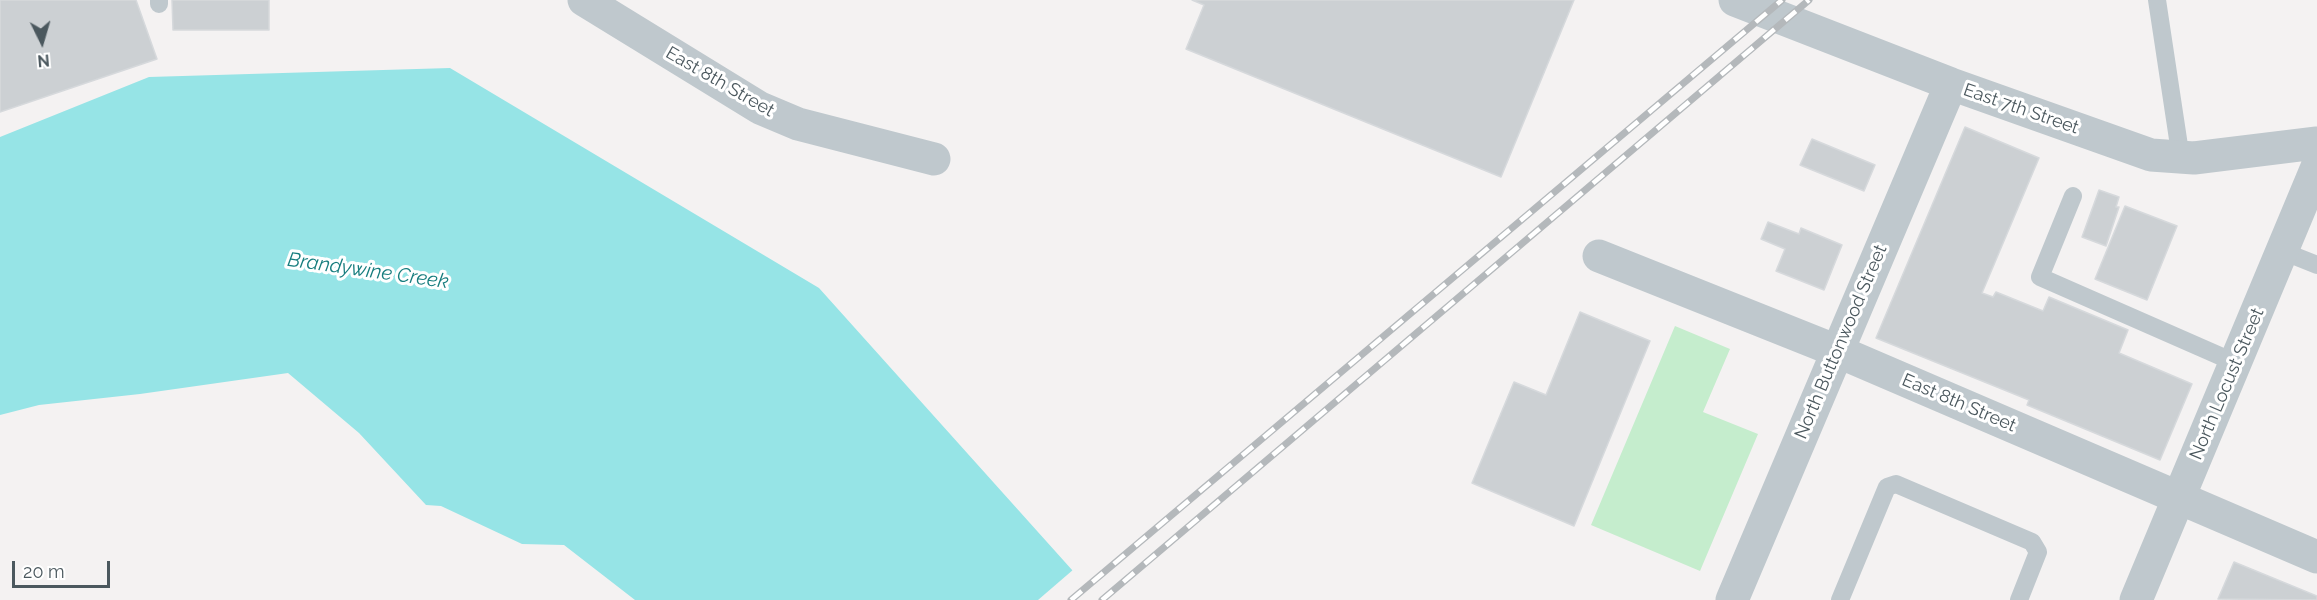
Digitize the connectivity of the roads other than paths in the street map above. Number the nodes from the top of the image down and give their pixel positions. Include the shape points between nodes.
1 (584, 0) edge
2 (1735, 0) edge
3 (2157, 0) edge
4 (1951, 84) junction
5 (2317, 143) edge
6 (934, 159) dead end
7 (2181, 159) junction
8 (2317, 167) edge
9 (2073, 196) dead end
10 (2282, 251) junction
11 (1599, 256) dead end
12 (2317, 265) edge
13 (1837, 351) junction
14 (2236, 363) junction
15 (2180, 497) junction
16 (2317, 557) edge
17 (1732, 600) edge
18 (1840, 600) edge
19 (2019, 600) edge
20 (2136, 600) edge

1 - 6 street, East 8th Street via 760,108 798,124
2 - 4 street, East 7th Street
3 - 7 lane
4 - 7 street, East 7th Street via 2151,155
4 - 13 street, North Buttonwood Street
5 - 7 street, East 7th Street
8 - 10 street, North Locust Street
9 - 14 lane via 2040,277
10 - 12 lane
10 - 14 street, North Locust Street
11 - 13 street, East 8th Street
13 - 15 street, East 8th Street
13 - 17 street, North Buttonwood Street
14 - 15 street, North Locust Street
15 - 16 street, East 8th Street
15 - 20 street, North Locust Street
18 - 19 lane via 1887,488 1896,484 2032,542 2038,552

